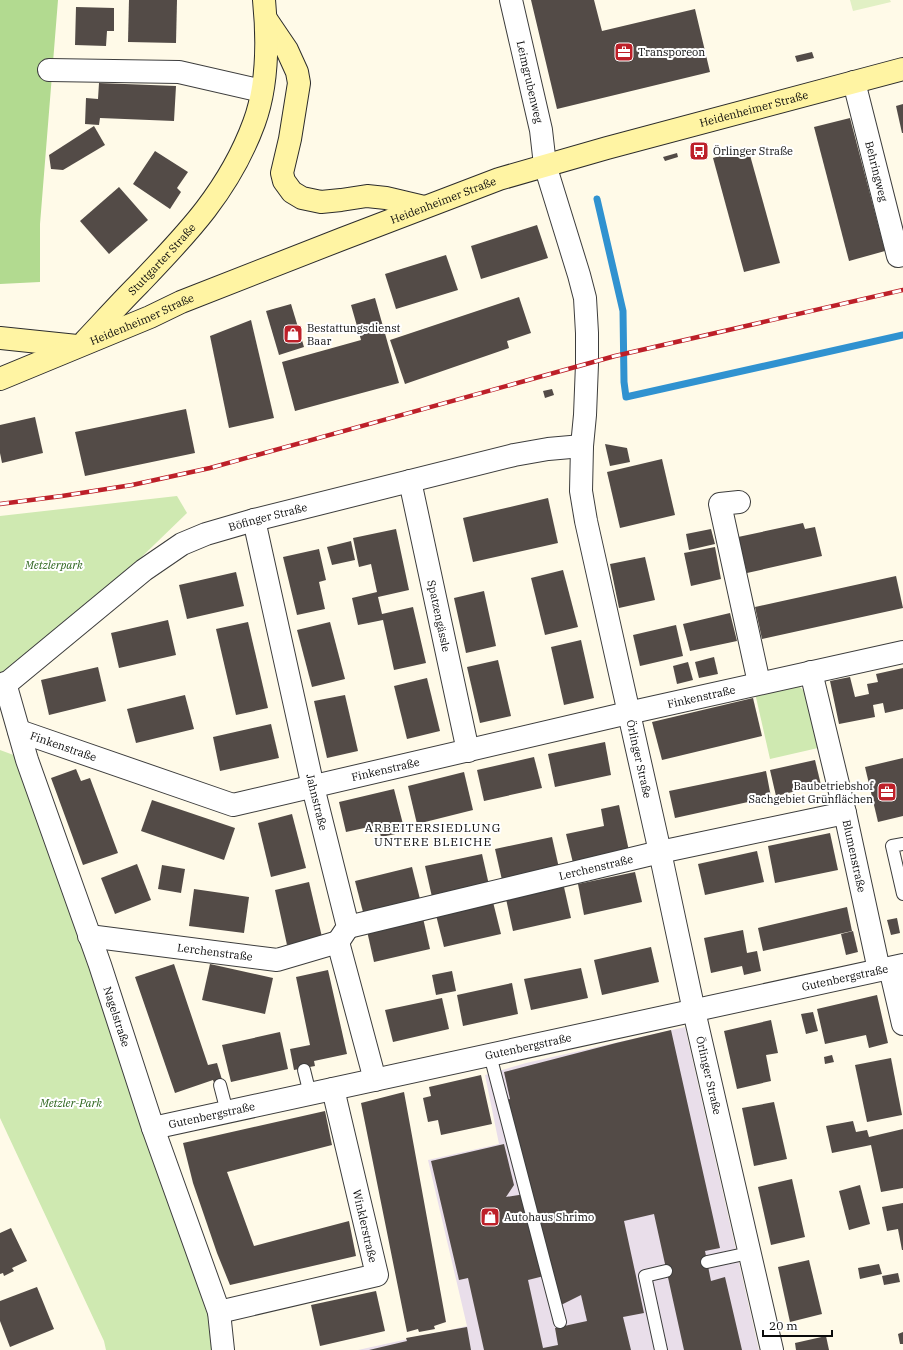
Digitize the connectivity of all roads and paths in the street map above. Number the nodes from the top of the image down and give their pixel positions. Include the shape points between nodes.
1 (511, 0) edge
2 (265, 9) edge
3 (903, 69) edge
4 (49, 70) dead end
5 (854, 82) junction
6 (262, 91) junction
7 (545, 165) junction
8 (424, 207) junction
9 (903, 255) edge
10 (0, 338) edge
11 (80, 346) junction
12 (0, 379) edge
13 (582, 446) junction
14 (410, 480) junction
15 (739, 502) dead end
16 (254, 520) junction
17 (903, 652) edge
18 (811, 672) junction
19 (759, 683) junction
20 (3, 686) edge
21 (628, 713) junction
22 (19, 731) junction
23 (468, 751) junction
24 (313, 787) junction
25 (845, 813) junction
26 (903, 844) edge
27 (660, 852) junction
28 (903, 894) edge
29 (343, 935) junction
30 (89, 936) junction
31 (891, 967) edge
32 (694, 1011) junction
33 (903, 1024) edge
34 (490, 1055) junction
35 (304, 1070) dead end
36 (374, 1080) junction
37 (220, 1085) dead end
38 (333, 1089) junction
39 (310, 1094) junction
40 (227, 1112) junction
41 (154, 1128) junction
42 (749, 1253) junction
43 (707, 1262) dead end
44 (666, 1271) dead end
45 (219, 1312) junction
46 (560, 1322) dead end
47 (223, 1350) edge
48 (661, 1350) edge
49 (772, 1350) edge

1 - 7 street, Leimgrubenweg via 541,130
2 - 6 main road, Stuttgarter Straße via 266,53
2 - 8 main road via 287,50 299,82 282,172 292,192 302,198 321,202 366,196
3 - 5 main road, Heidenheimer Straße
4 - 6 street via 179,72
5 - 7 main road, Heidenheimer Straße
5 - 9 street, Behringweg via 898,256
6 - 11 main road, Stuttgarter Straße via 242,153 198,221
7 - 8 main road, Heidenheimer Straße
7 - 13 street, Örlinger Straße via 585,298 587,364
8 - 11 main road, Heidenheimer Straße via 182,302
10 - 11 main road
11 - 12 main road, Heidenheimer Straße
13 - 14 street, Böfinger Straße via 514,455
13 - 21 street, Örlinger Straße via 581,491 586,521
14 - 16 street, Böfinger Straße
14 - 23 street, Spatzengässle
15 - 19 street via 720,504
16 - 20 street, Böfinger Straße via 182,544 144,570
16 - 24 street, Jahnstraße
17 - 18 street, Finkenstraße
18 - 19 street, Finkenstraße
18 - 25 street, Blumenstraße
19 - 21 street, Finkenstraße
20 - 22 street, Nagelstraße
21 - 23 street, Finkenstraße
21 - 27 street, Örlinger Straße
22 - 24 street, Finkenstraße via 233,806
22 - 30 street, Nagelstraße
23 - 24 street, Finkenstraße
24 - 29 street, Jahnstraße
25 - 27 street, Lerchenstraße
25 - 31 street, Blumenstraße
26 - 28 lane via 892,846
27 - 29 street, Lerchenstraße
27 - 32 street, Örlinger Straße
29 - 30 street, Lerchenstraße via 277,960
29 - 36 street, Jahnstraße
30 - 41 street, Nagelstraße
31 - 32 street, Gutenbergstraße
31 - 33 street, Blumenstraße
32 - 34 street, Gutenbergstraße
32 - 42 street, Örlinger Straße
34 - 36 street, Gutenbergstraße
34 - 46 lane
35 - 39 lane
36 - 38 street, Gutenbergstraße
37 - 40 lane
38 - 39 street, Gutenbergstraße
38 - 45 street, Winklerstraße via 377,1276
39 - 40 street, Gutenbergstraße
40 - 41 street, Gutenbergstraße
41 - 45 street, Nagelstraße
42 - 43 lane
42 - 49 street, Örlinger Straße
44 - 48 lane via 644,1276
45 - 47 street, Nagelstraße

